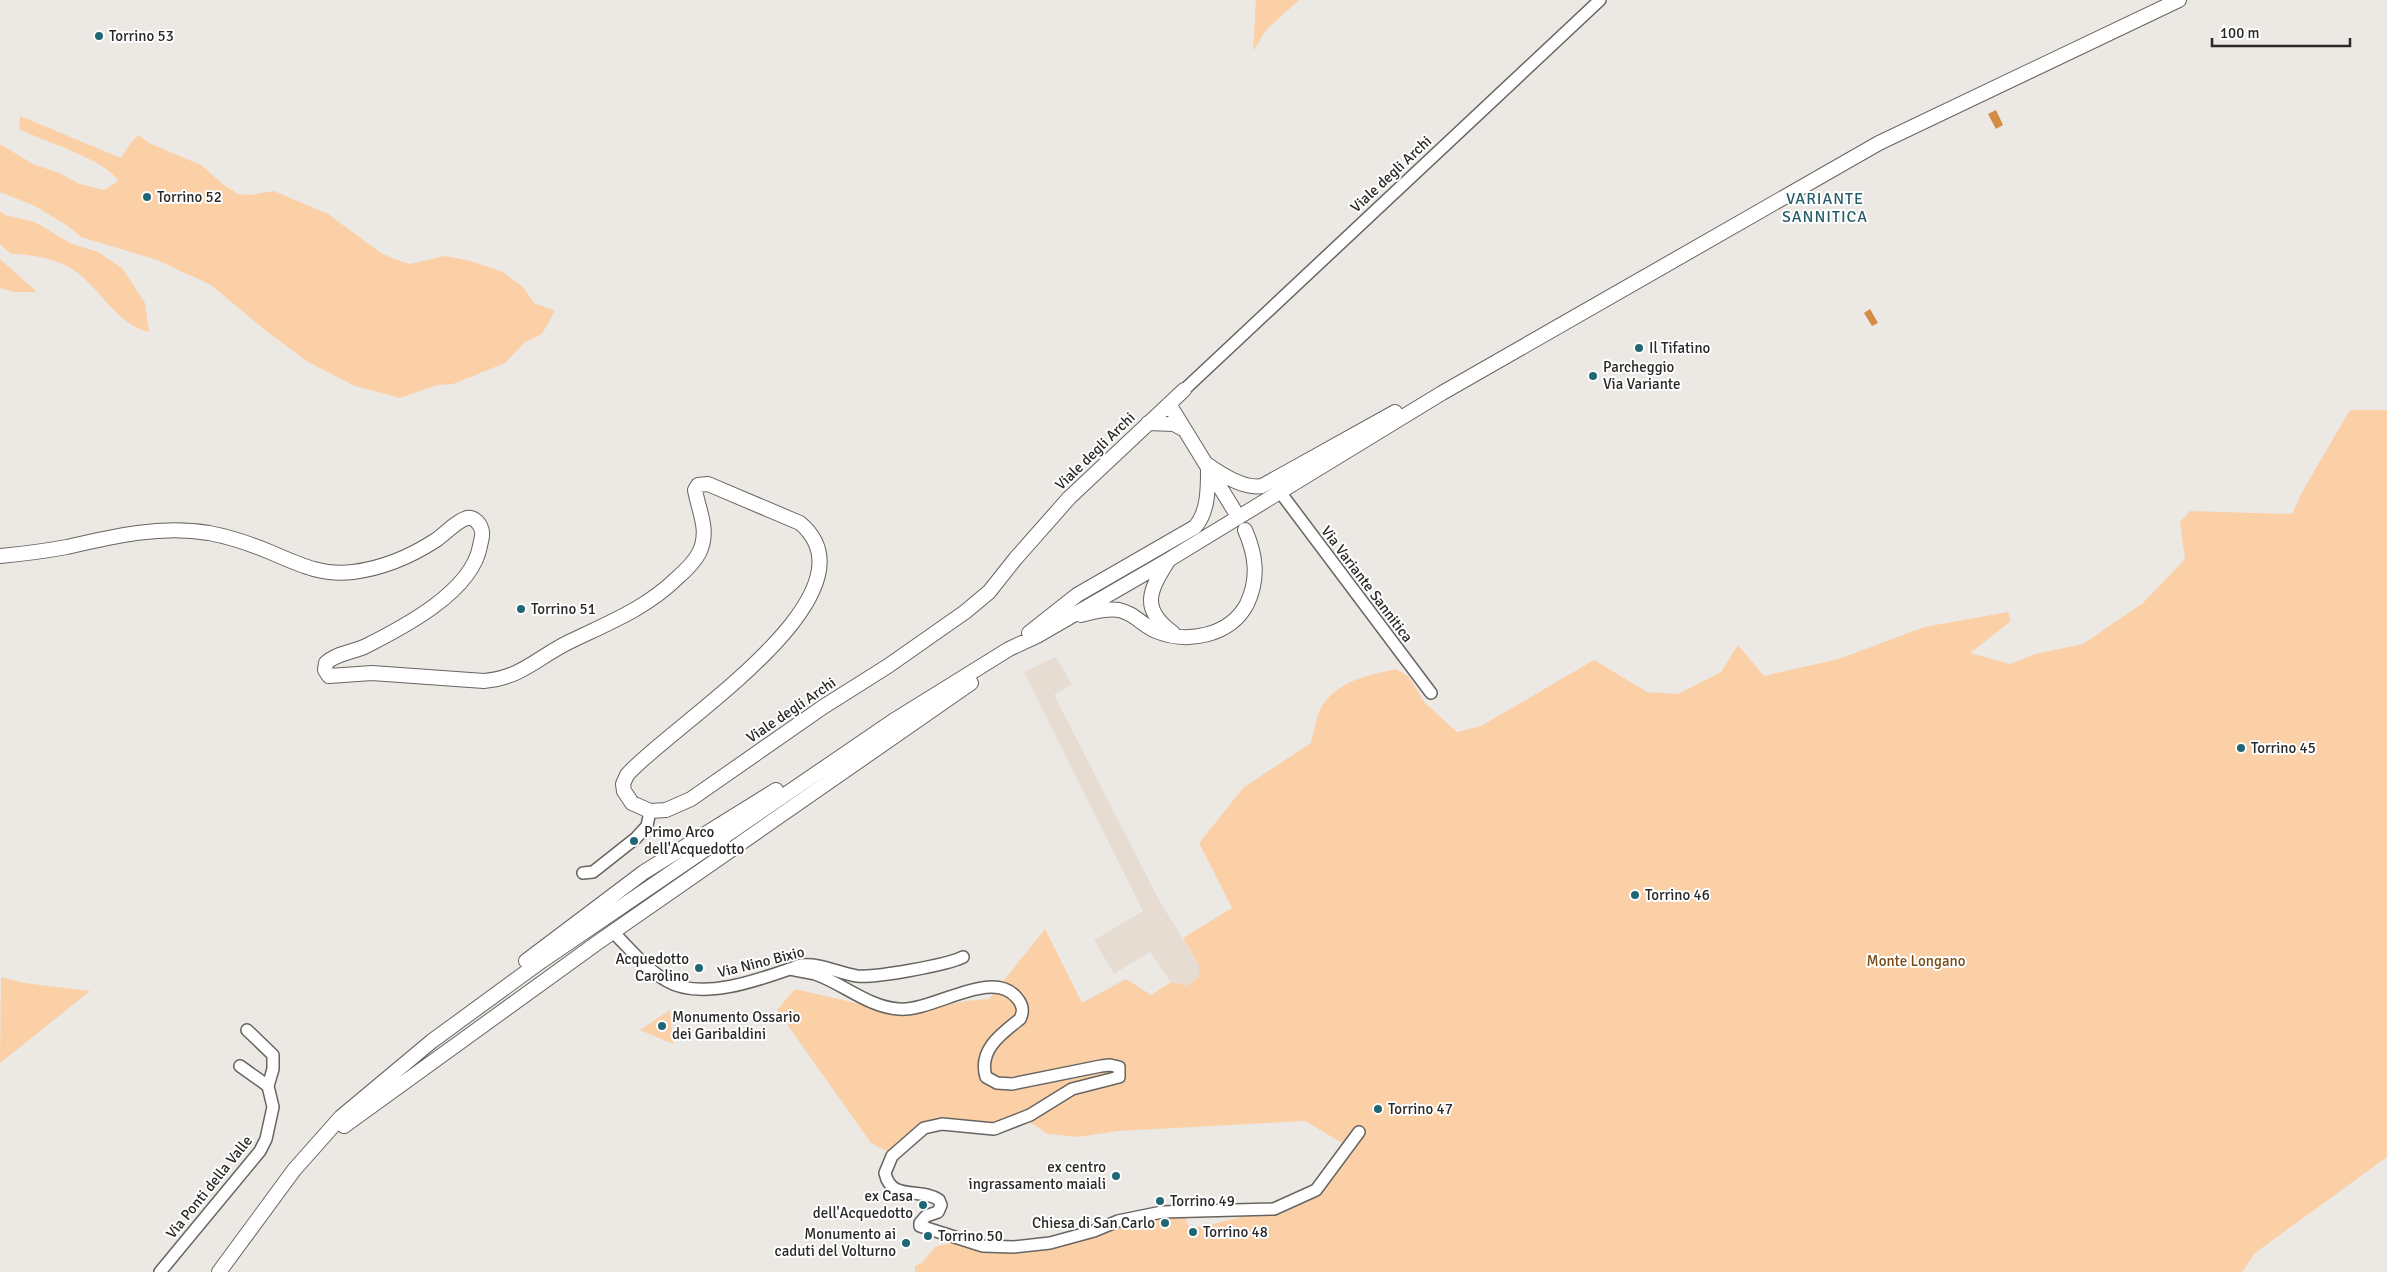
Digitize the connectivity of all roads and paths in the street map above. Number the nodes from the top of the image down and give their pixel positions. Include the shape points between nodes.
1 (1600, 0) edge
2 (2179, 0) edge
3 (1184, 390) junction
4 (1442, 393) junction
5 (1168, 404) junction
6 (1148, 423) junction
7 (1185, 430) junction
8 (1208, 465) junction
9 (1280, 492) junction
10 (1234, 510) dead end
11 (1245, 530) dead end
12 (0, 556) edge
13 (1170, 558) junction
14 (1066, 619) junction
15 (1036, 636) junction
16 (1177, 636) junction
17 (1009, 649) junction
18 (1431, 693) dead end
19 (650, 811) junction
20 (583, 872) dead end
21 (613, 932) junction
22 (963, 957) dead end
23 (789, 969) junction
24 (248, 1030) dead end
25 (240, 1066) dead end
26 (268, 1086) junction
27 (1359, 1132) dead end
28 (315, 1148) junction
29 (160, 1272) edge
30 (219, 1272) edge

1 - 3 street, Viale degli Archi
2 - 4 main road via 1879,143
3 - 5 main road, Viale degli Archi
3 - 7 main road via 1182,414
4 - 8 main road via 1390,414 1262,486 1252,487
4 - 9 main road
5 - 6 main road, Viale degli Archi
5 - 7 main road
6 - 7 main road via 1174,424
6 - 19 main road, Viale degli Archi via 1069,498 989,592 965,612 691,799 666,810
7 - 8 main road
8 - 10 main road
8 - 17 main road via 1204,510 1195,527 1077,595
9 - 13 main road
9 - 18 street, Via Variante Sannitica
11 - 16 main road via 1256,571 1245,606 1232,621 1214,632 1198,637
12 - 19 main road via 66,547 129,533 187,531 231,539 310,569 334,574 376,568 402,560 428,546 458,523 467,518 473,519 482,531 479,552 456,589 397,629 363,647 330,658 325,670 329,676 336,677 372,673 498,680 510,677 568,642 613,623 664,591 699,553 704,529 695,490 698,485 708,484 800,523 816,541 821,566 805,606 777,642 627,775 623,784 628,798 640,808
13 - 14 main road
13 - 16 main road via 1150,594 1155,617
14 - 15 main road
14 - 16 main road via 1101,610 1117,610 1155,631
15 - 17 main road
15 - 21 main road
17 - 28 main road via 893,721 552,954 432,1041 342,1117
19 - 20 street via 647,826 636,838 593,872
21 - 23 street, Via Nino Bixio via 658,975 675,986 692,990 710,990
21 - 28 main road
22 - 23 street, Via Nino Bixio via 917,969 858,976 811,964
23 - 27 street via 816,974 869,1001 898,1009 917,1009 984,988 1004,988 1023,1008 1020,1019 992,1043 985,1058 986,1077 997,1083 1012,1084 1110,1065 1119,1068 1119,1077 1072,1089 1014,1123 989,1130 942,1124 924,1128 892,1156 885,1173 891,1187 939,1200 938,1212 926,1216 920,1226 983,1246 1050,1243 1162,1212 1274,1209 1316,1190
24 - 26 street, Via Ponti della Valle via 274,1054
25 - 26 street
26 - 29 street, Via Ponti della Valle via 272,1107 266,1139 260,1151
28 - 30 main road via 294,1170

